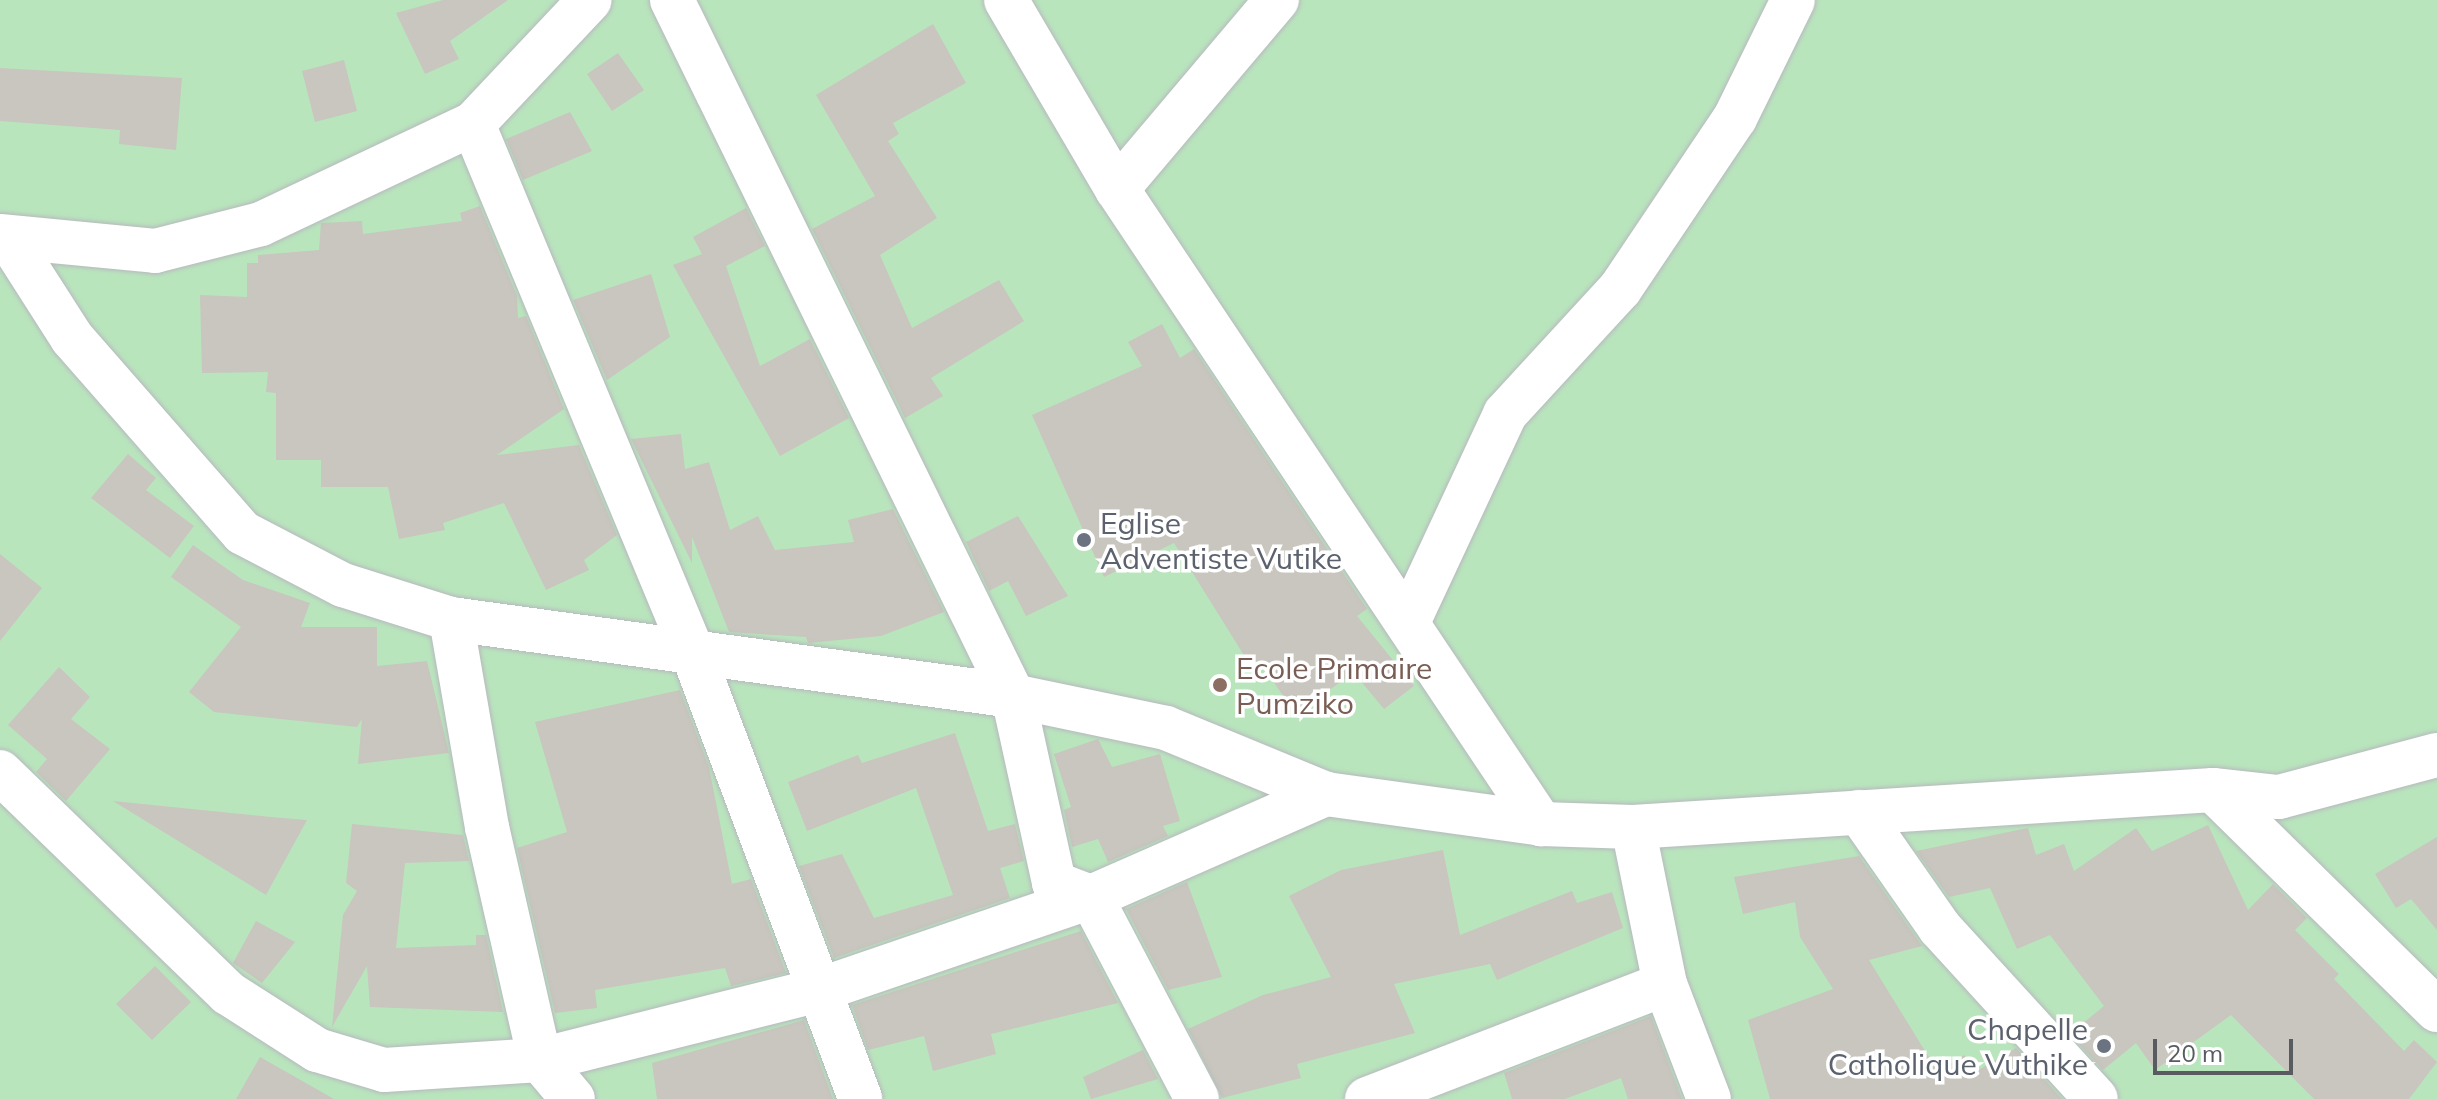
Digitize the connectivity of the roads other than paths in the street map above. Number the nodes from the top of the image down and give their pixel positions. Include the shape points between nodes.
1 (590, 0) edge
2 (672, 0) edge
3 (1006, 0) edge
4 (1277, 0) edge
5 (1793, 0) edge
6 (473, 124) junction
7 (1117, 189) junction
8 (5, 238) edge
9 (1410, 618) junction
10 (451, 619) junction
11 (692, 651) junction
12 (1013, 696) junction
13 (2437, 755) edge
14 (0, 772) edge
15 (2213, 790) junction
16 (1326, 794) junction
17 (1859, 812) junction
18 (1541, 824) junction
19 (1633, 827) junction
20 (1091, 897) junction
21 (1665, 984) junction
22 (819, 990) junction
23 (2437, 1010) edge
24 (540, 1060) junction
25 (573, 1099) edge
26 (860, 1099) edge
27 (1197, 1099) edge
28 (1367, 1099) edge
29 (1709, 1099) edge
30 (2096, 1099) edge

1 - 6 street
2 - 12 street
3 - 7 street
4 - 7 street
5 - 9 street via 1735,118 1620,289 1505,414
6 - 8 street via 261,224 170,248
6 - 11 street
7 - 9 street
8 - 10 street via 72,338 243,533 343,585
9 - 18 street
10 - 11 street
10 - 24 street via 487,827
11 - 12 street
11 - 22 street
12 - 16 street via 1166,728
12 - 20 street via 1054,883
13 - 15 street via 2279,797
14 - 24 street via 228,993 317,1050 384,1070
15 - 17 street
15 - 23 street
16 - 18 street
16 - 20 street
17 - 19 street
17 - 30 street via 1940,928
18 - 19 street
19 - 21 street
20 - 22 street
20 - 27 street
21 - 28 street
21 - 29 street
22 - 24 street
22 - 26 street
24 - 25 street

